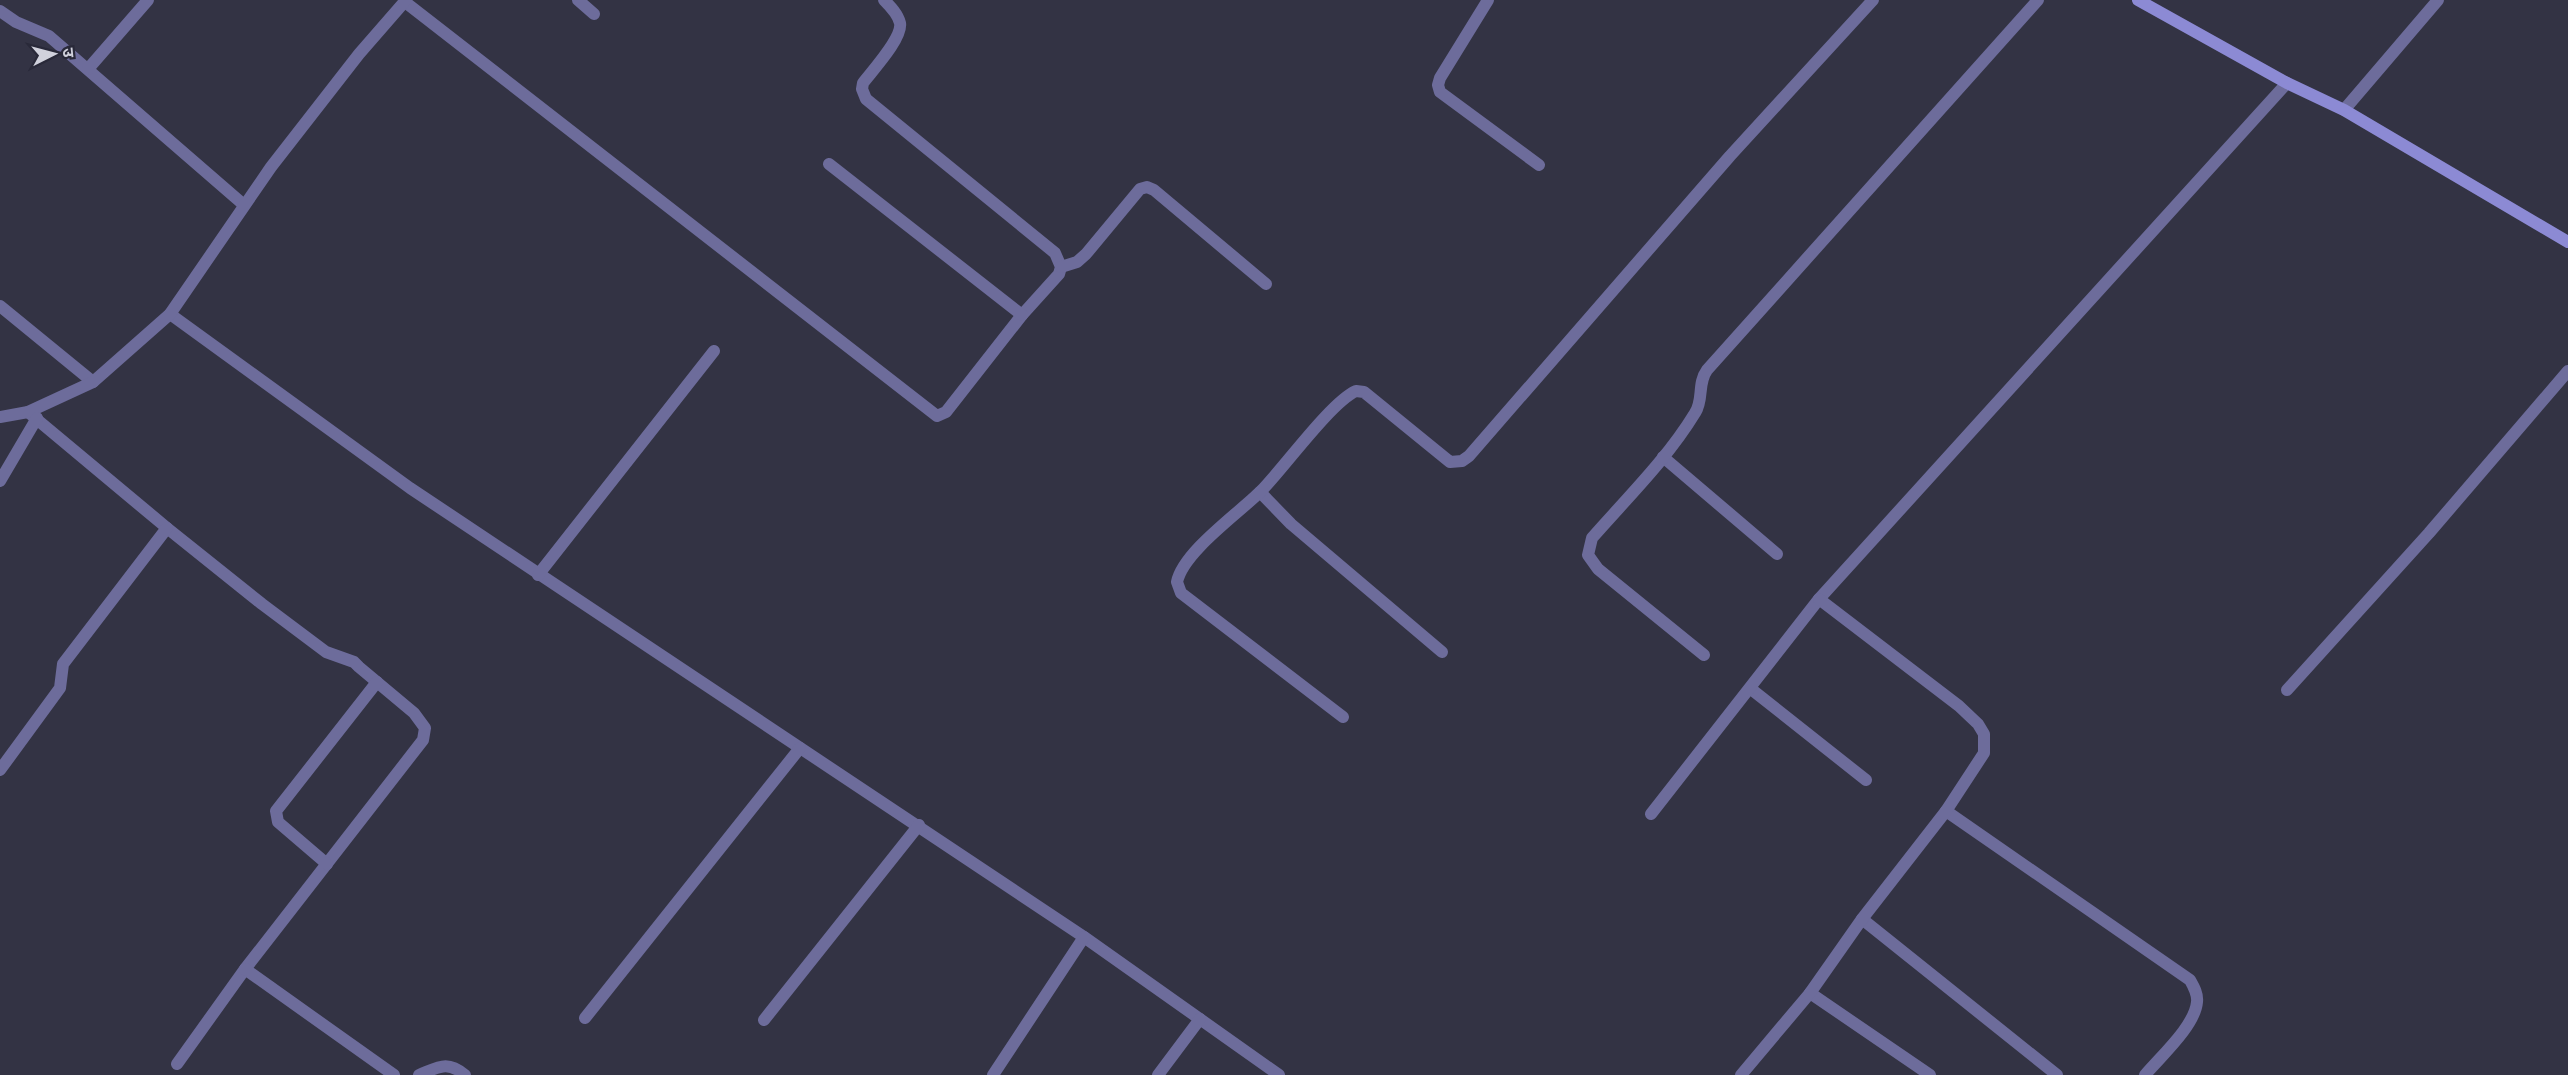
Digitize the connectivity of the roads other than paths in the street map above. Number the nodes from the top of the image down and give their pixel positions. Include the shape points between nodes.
1 (148, 0) edge
2 (578, 0) edge
3 (884, 0) edge
4 (1488, 0) edge
5 (1873, 0) edge
6 (2038, 0) edge
7 (2139, 0) edge
8 (2438, 0) edge
9 (405, 1) edge
10 (0, 11) edge
11 (594, 14) dead end
12 (88, 69) junction
13 (2287, 83) junction
14 (2344, 110) junction
15 (829, 164) dead end
16 (1539, 165) dead end
17 (244, 205) junction
18 (2568, 242) edge
19 (1061, 267) junction
20 (1266, 284) dead end
21 (0, 306) edge
22 (170, 314) junction
23 (1022, 315) junction
24 (714, 351) dead end
25 (2568, 371) edge
26 (93, 382) junction
27 (33, 415) junction
28 (0, 417) edge
29 (1663, 456) junction
30 (0, 481) edge
31 (1260, 492) junction
32 (167, 528) junction
33 (1777, 554) dead end
34 (538, 575) junction
35 (1819, 599) junction
36 (1442, 652) dead end
37 (1704, 655) dead end
38 (377, 682) junction
39 (1751, 688) junction
40 (2287, 690) dead end
41 (1343, 717) dead end
42 (800, 748) junction
43 (0, 770) edge
44 (1866, 780) dead end
45 (1946, 811) junction
46 (1651, 814) dead end
47 (919, 825) junction
48 (327, 864) junction
49 (1862, 919) junction
50 (1084, 937) junction
51 (245, 969) junction
52 (1809, 993) junction
53 (585, 1018) dead end
54 (1200, 1019) junction
55 (764, 1020) dead end
56 (177, 1064) dead end
57 (394, 1075) edge
58 (419, 1075) edge
59 (465, 1075) edge
60 (993, 1075) edge
61 (1158, 1075) edge
62 (1279, 1075) edge
63 (1741, 1075) edge
64 (1930, 1075) edge
65 (2057, 1075) edge
66 (2145, 1075) edge

1 - 12 street
2 - 11 street
3 - 19 street via 897,15 900,31 863,83 866,99 1055,253
4 - 16 street via 1440,78 1440,92
5 - 31 street via 1730,156 1469,456 1450,462 1364,392 1356,391 1332,411
6 - 29 street via 1707,370 1700,384 1696,411
7 - 13 main road
8 - 14 street
9 - 17 street via 359,54
9 - 23 street via 934,416 946,412
10 - 12 street via 49,36
12 - 17 street
13 - 14 main road
13 - 35 street
14 - 18 main road
15 - 23 street
17 - 22 street
19 - 20 street via 1077,262 1140,189 1147,187
19 - 23 street
21 - 26 street
22 - 26 street
22 - 34 street via 410,488
24 - 34 street
25 - 40 street
26 - 27 street
27 - 28 street
27 - 30 street
27 - 32 street
29 - 33 street
29 - 37 street via 1592,538 1588,555 1598,569
31 - 36 street via 1291,524
31 - 41 street via 1197,551 1178,577 1178,588
32 - 38 street via 326,652 354,662
32 - 43 street via 63,664 60,688
34 - 42 street
35 - 39 street
35 - 45 street via 1978,724 1986,743 1984,753
38 - 48 street via 414,712 423,723 425,734
38 - 48 street via 276,811 278,822
39 - 44 street
39 - 46 street
42 - 47 street
42 - 53 street
45 - 49 street
45 - 66 street via 2190,980 2197,1002 2193,1017
47 - 50 street
47 - 55 street
48 - 51 street
49 - 52 street
49 - 65 street
50 - 54 street
50 - 60 street
51 - 56 street
51 - 57 street
52 - 63 street
52 - 64 street
54 - 61 street
54 - 62 street
58 - 59 street via 449,1065

